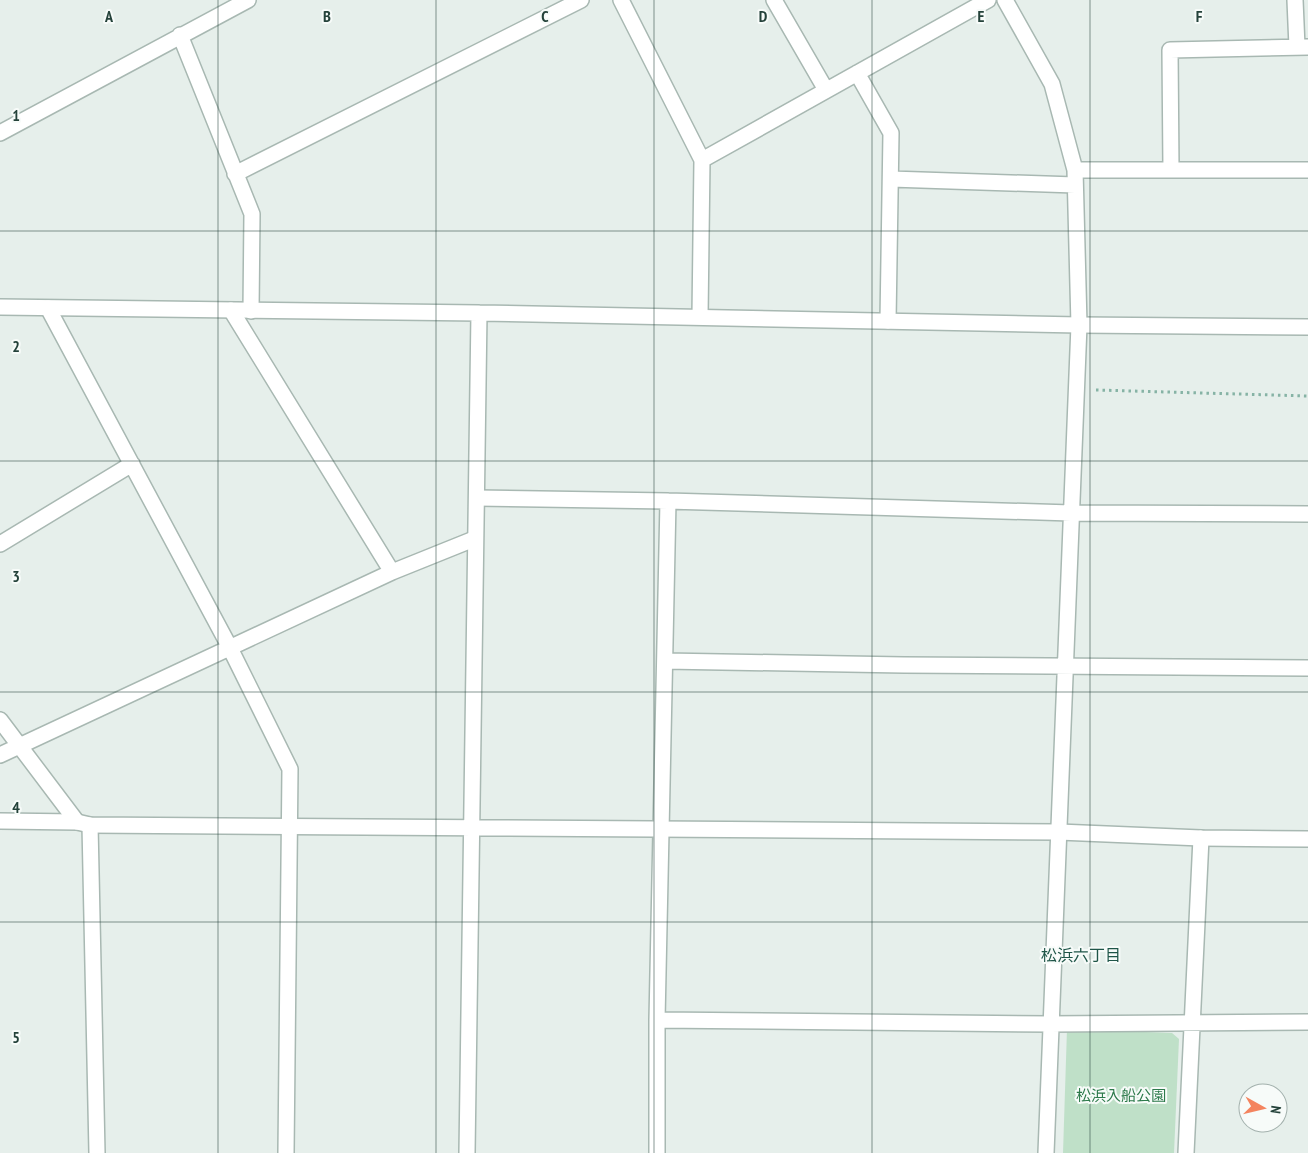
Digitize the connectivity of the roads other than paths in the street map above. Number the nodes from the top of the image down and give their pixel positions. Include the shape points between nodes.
1 (248, 0) edge
2 (581, 0) edge
3 (621, 0) edge
4 (774, 0) edge
5 (988, 0) edge
6 (1005, 0) edge
7 (1295, 0) edge
8 (180, 35) junction
9 (1303, 47) edge
10 (857, 73) junction
11 (826, 90) junction
12 (0, 133) edge
13 (702, 160) junction
14 (1171, 170) junction
15 (1308, 170) edge
16 (236, 174) junction
17 (1075, 177) junction
18 (891, 179) junction
19 (0, 307) edge
20 (48, 308) junction
21 (231, 310) junction
22 (251, 311) junction
23 (479, 313) junction
24 (700, 316) junction
25 (888, 321) junction
26 (1079, 325) junction
27 (1308, 327) edge
28 (132, 464) junction
29 (477, 498) junction
30 (668, 501) junction
31 (1071, 513) junction
32 (1308, 514) edge
33 (474, 540) junction
34 (0, 544) edge
35 (392, 572) junction
36 (229, 646) junction
37 (665, 661) junction
38 (1065, 666) junction
39 (1308, 668) edge
40 (0, 720) edge
41 (18, 744) junction
42 (0, 754) edge
43 (0, 821) edge
44 (83, 823) junction
45 (291, 826) junction
46 (472, 827) junction
47 (661, 828) junction
48 (1059, 832) junction
49 (1201, 838) junction
50 (1308, 839) edge
51 (658, 1020) junction
52 (1308, 1022) edge
53 (1050, 1024) junction
54 (1191, 1024) junction
55 (98, 1153) edge
56 (286, 1153) edge
57 (467, 1153) edge
58 (657, 1153) edge
59 (1046, 1153) edge
60 (1186, 1153) edge

1 - 8 street
2 - 16 street
3 - 13 street
4 - 11 street
5 - 10 street
6 - 17 street via 1052,84
7 - 9 street
8 - 12 street
8 - 16 street
9 - 14 street via 1170,50
10 - 11 street
10 - 18 street via 892,133
11 - 13 street
13 - 24 street
14 - 15 street
14 - 17 street
16 - 22 street via 252,214
17 - 18 street
17 - 26 street
18 - 25 street
19 - 20 street
20 - 21 street
20 - 28 street
21 - 22 street
21 - 35 street
22 - 23 street
23 - 24 street
23 - 29 street
24 - 25 street
25 - 26 street
26 - 27 street
26 - 31 street
28 - 34 street
28 - 36 street
29 - 30 street
29 - 33 street
30 - 31 street
30 - 37 street
31 - 32 street
31 - 38 street
33 - 35 street
33 - 46 street
35 - 36 street
36 - 41 street
36 - 45 street via 290,769
37 - 38 street
37 - 47 street
38 - 39 street
38 - 48 street
40 - 41 street
41 - 42 street
41 - 44 street
43 - 44 street
44 - 45 street
44 - 55 street
45 - 46 street
45 - 56 street
46 - 47 street
46 - 57 street
47 - 48 street
47 - 51 street
48 - 49 street
48 - 53 street
49 - 50 street
49 - 54 street
51 - 53 street
51 - 58 street
52 - 54 street
53 - 54 street
53 - 59 street
54 - 60 street

